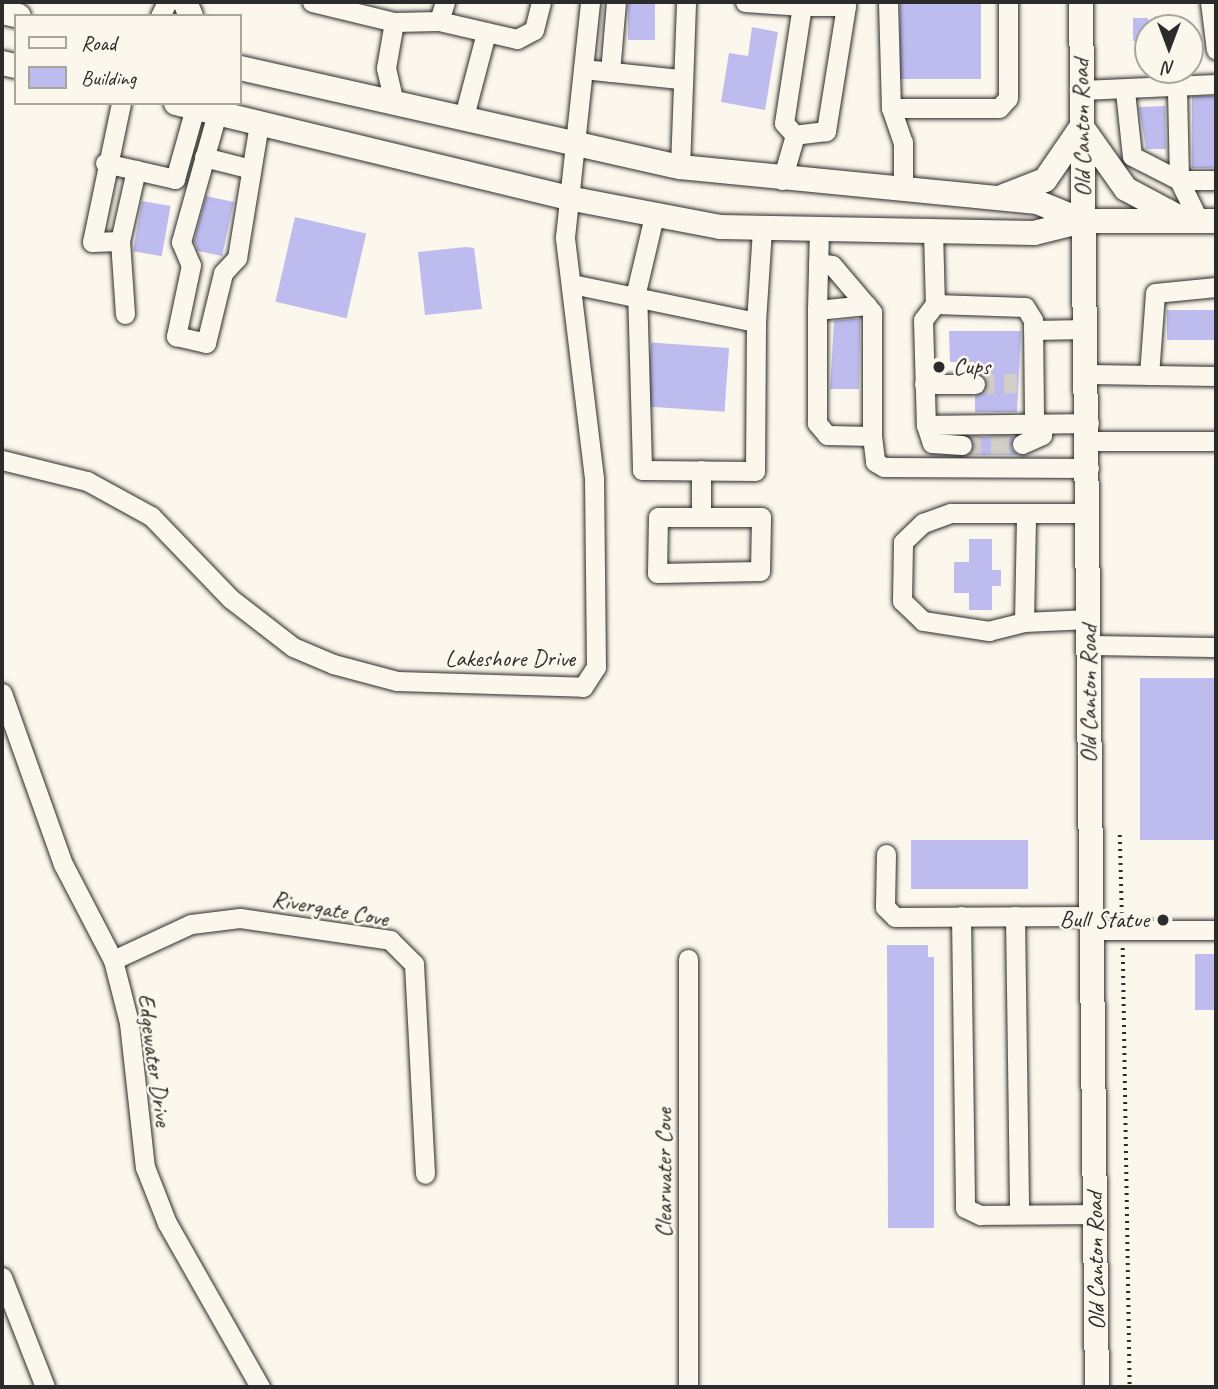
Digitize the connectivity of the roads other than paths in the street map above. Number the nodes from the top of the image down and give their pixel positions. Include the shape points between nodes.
1 (312, 2) edge
2 (541, 2) edge
3 (590, 2) edge
4 (616, 2) edge
5 (686, 2) edge
6 (745, 2) edge
7 (888, 2) edge
8 (1008, 2) edge
9 (1081, 2) edge
10 (1210, 2) edge
11 (802, 6) junction
12 (442, 11) edge
13 (394, 22) junction
14 (486, 33) junction
15 (1216, 50) edge
16 (242, 68) edge
17 (386, 68) junction
18 (583, 69) junction
19 (610, 72) junction
20 (678, 79) junction
21 (1216, 84) edge
22 (1082, 90) junction
23 (1177, 90) junction
24 (1125, 91) junction
25 (364, 96) junction
26 (394, 103) junction
27 (120, 105) edge
28 (196, 108) edge
29 (891, 108) junction
30 (463, 120) junction
31 (259, 122) junction
32 (1082, 125) junction
33 (795, 135) junction
34 (574, 146) junction
35 (204, 157) junction
36 (105, 163) junction
37 (680, 167) junction
38 (247, 168) junction
39 (135, 170) junction
40 (782, 180) junction
41 (1179, 180) junction
42 (1216, 180) edge
43 (903, 191) junction
44 (568, 198) junction
45 (991, 199) junction
46 (654, 216) junction
47 (1201, 221) edge
48 (1083, 222) junction
49 (819, 228) junction
50 (762, 230) junction
51 (933, 230) junction
52 (120, 241) junction
53 (818, 263) junction
54 (191, 265) junction
55 (223, 273) junction
56 (572, 284) junction
57 (1216, 287) edge
58 (636, 297) junction
59 (935, 304) junction
60 (867, 305) junction
61 (817, 310) junction
62 (125, 314) dead end
63 (756, 322) junction
64 (1086, 329) junction
65 (1033, 330) junction
66 (1088, 374) junction
67 (1149, 376) junction
68 (1216, 376) edge
69 (924, 384) junction
70 (975, 384) tunnel mouth
71 (1038, 424) junction
72 (926, 425) junction
73 (1089, 432) junction
74 (872, 436) junction
75 (1216, 441) edge
76 (1022, 444) dead end
77 (962, 445) tunnel mouth
78 (2, 460) edge
79 (1089, 468) junction
80 (701, 470) junction
81 (1026, 513) junction
82 (1089, 513) junction
83 (701, 517) junction
84 (1088, 619) junction
85 (1024, 622) junction
86 (1088, 645) junction
87 (1216, 647) edge
88 (2, 693) edge
89 (886, 854) dead end
90 (961, 916) junction
91 (1015, 916) junction
92 (1090, 923) junction
93 (1216, 930) edge
94 (688, 958) dead end
95 (113, 960) junction
96 (425, 1174) dead end
97 (1019, 1214) junction
98 (1096, 1214) junction
99 (2, 1277) edge
100 (45, 1387) edge
101 (260, 1387) edge
102 (688, 1387) edge
103 (1097, 1387) edge

1 - 13 street
2 - 14 street via 527,36
3 - 18 street, Lakeshore Drive
4 - 19 street
5 - 20 street
6 - 11 street
7 - 29 street
8 - 29 street via 1009,98 999,107
9 - 22 main road, Old Canton Road
10 - 15 street
11 - 33 street via 784,123
11 - 33 street via 846,6 825,131
12 - 13 street
12 - 14 street
13 - 17 street
14 - 30 street
16 - 25 main road
17 - 25 street
17 - 26 street
18 - 19 street
18 - 34 street, Lakeshore Drive
19 - 20 street
20 - 37 street
21 - 23 street
22 - 24 street
22 - 32 main road, Old Canton Road
23 - 24 street
23 - 41 street
24 - 41 street via 1132,156 1147,169
25 - 26 main road
26 - 30 main road
27 - 36 street
28 - 31 main road
28 - 35 street
28 - 39 street via 175,179
29 - 43 street via 903,142
30 - 34 main road
31 - 38 street
31 - 44 main road
32 - 45 main road via 1045,180
32 - 47 main road via 1091,146 1126,189
32 - 48 main road, Old Canton Road
33 - 40 street
34 - 37 main road
34 - 44 street, Lakeshore Drive
35 - 38 street
35 - 54 street via 181,242
36 - 39 street
36 - 52 street via 92,242
37 - 40 main road
38 - 55 street via 251,195 240,245
39 - 52 street
40 - 43 main road
41 - 42 street
41 - 47 street
43 - 45 main road
44 - 46 main road
44 - 56 street, Lakeshore Drive
45 - 48 main road via 1037,202
46 - 50 main road
46 - 58 street
47 - 48 main road
48 - 51 main road via 1034,233
48 - 64 main road, Old Canton Road
49 - 50 main road
49 - 51 main road
49 - 53 street
50 - 63 street
51 - 59 street
52 - 62 street
53 - 60 street via 832,265
53 - 61 street
54 - 55 street
54 - 55 street via 176,336 206,343
56 - 58 street
56 - 78 street, Lakeshore Drive via 594,478 596,667 583,687 397,681 333,664 293,647 231,598 151,516 87,481
57 - 67 street via 1155,292
58 - 63 street
58 - 80 street via 642,470
59 - 65 street via 1017,303
59 - 69 street via 923,320
60 - 61 street
60 - 74 street via 872,312
61 - 74 street via 817,423 828,435
63 - 80 street via 755,471
64 - 65 street
64 - 66 main road, Old Canton Road
65 - 71 street via 1025,383
66 - 67 street
66 - 73 main road, Old Canton Road
67 - 68 street
69 - 70 street
69 - 72 street
71 - 72 street
71 - 73 street
71 - 76 street via 1041,435
72 - 77 street via 932,443
73 - 75 street
73 - 79 main road, Old Canton Road
74 - 79 street via 875,462 884,467
79 - 82 main road, Old Canton Road
80 - 83 street
81 - 82 street
81 - 85 street
81 - 85 street via 951,513 923,523 903,542 902,601 923,621 989,631
82 - 84 main road, Old Canton Road
83 - 83 street via 658,517 657,573 760,571 761,517
84 - 85 street
84 - 86 main road, Old Canton Road
86 - 87 street
86 - 92 main road, Old Canton Road
88 - 95 street, Edgewater Drive via 63,864
89 - 90 street via 888,912
90 - 91 street
90 - 97 street via 962,1199 970,1213
91 - 92 street
91 - 97 street
92 - 93 street via 1122,930
92 - 98 main road, Old Canton Road
94 - 102 street, Clearwater Cove
95 - 96 street, Rivergate Cove via 191,924 240,918 390,940 414,964
95 - 101 street, Edgewater Drive via 129,1023 145,1167 167,1223
97 - 98 street
98 - 103 main road, Old Canton Road
99 - 100 street

